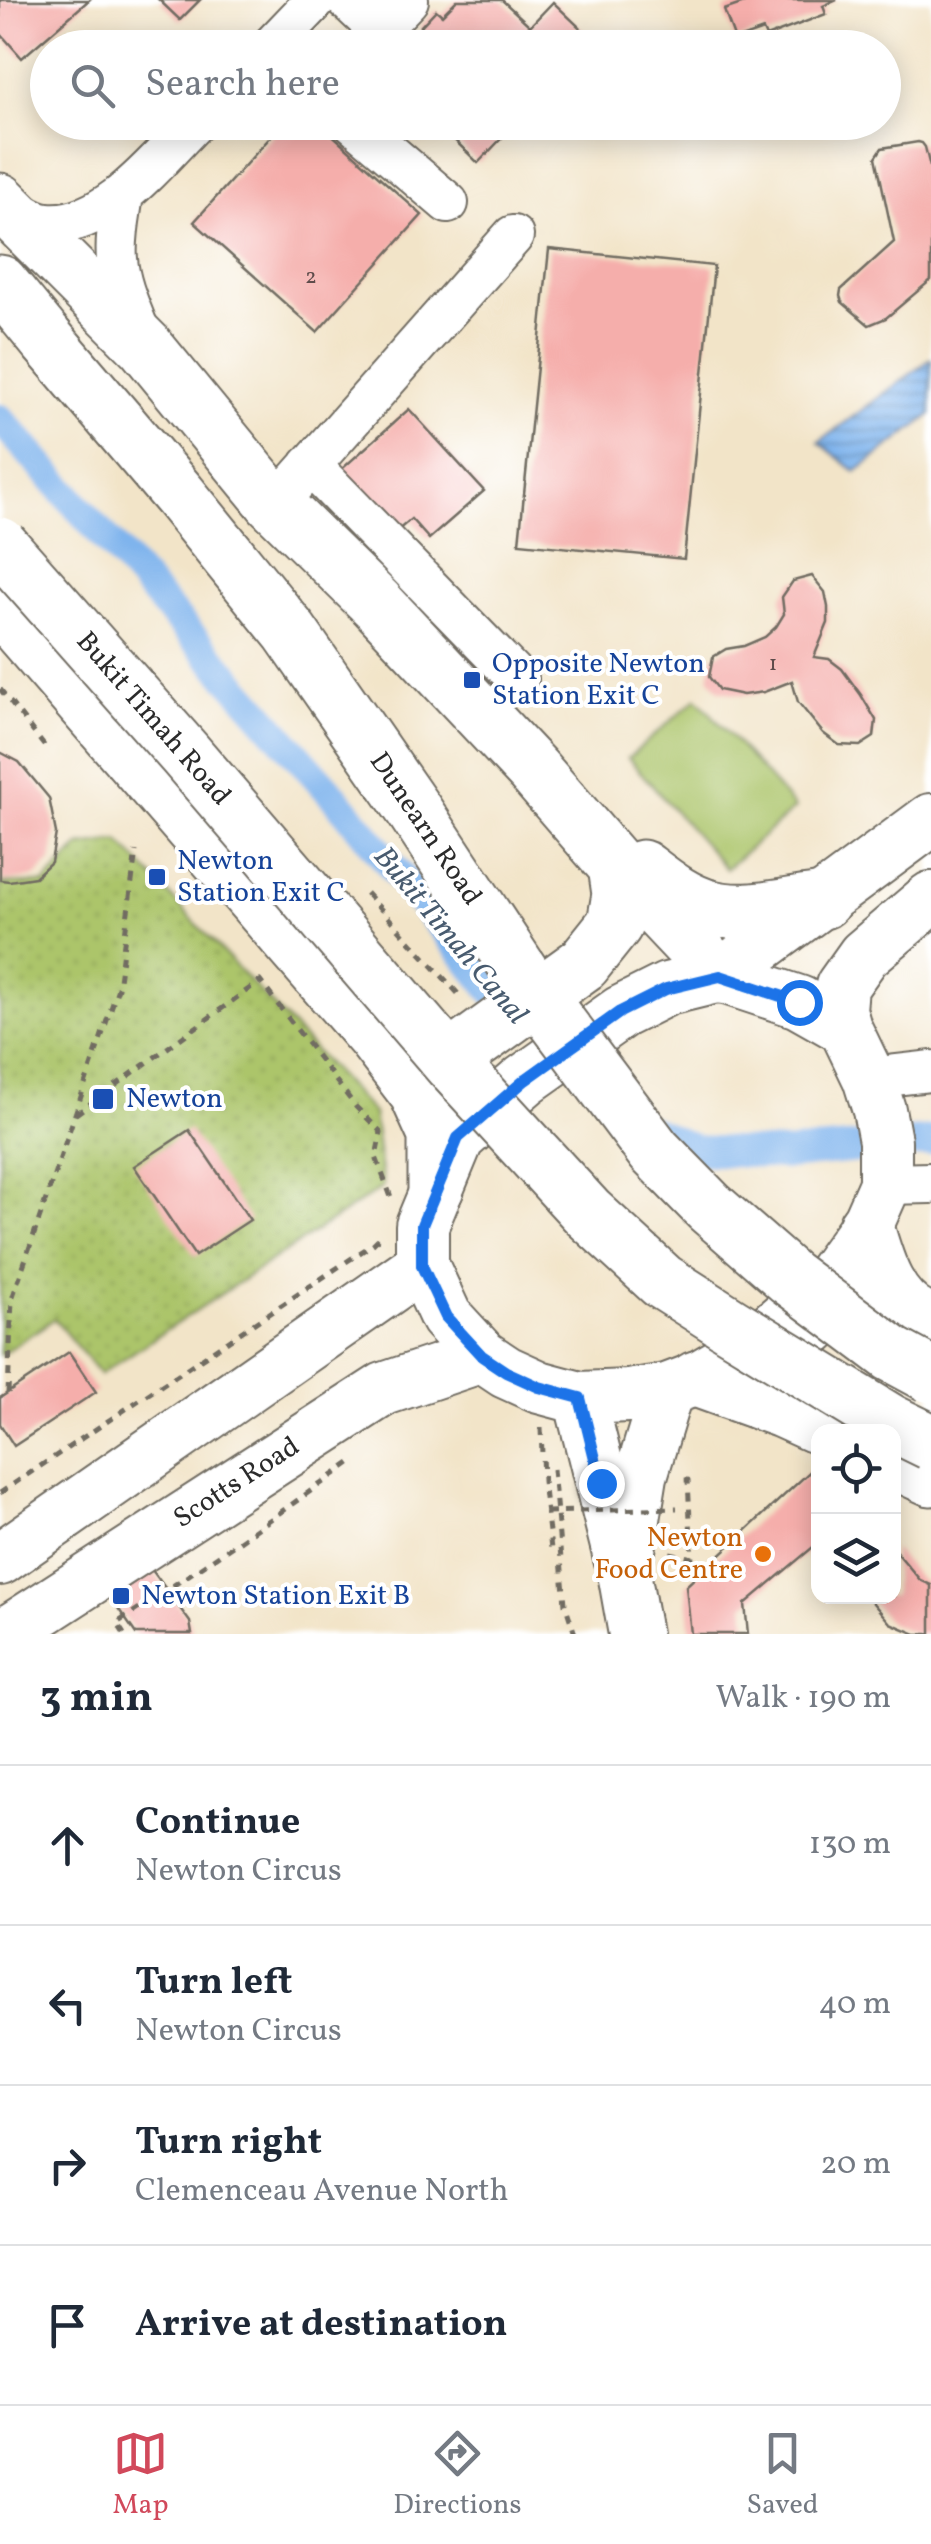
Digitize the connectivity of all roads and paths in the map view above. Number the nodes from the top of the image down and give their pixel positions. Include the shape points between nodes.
1 (316, 0) edge
2 (347, 0) edge
3 (408, 0) edge
4 (289, 30) edge
5 (379, 30) edge
6 (393, 30) edge
7 (177, 140) edge
8 (374, 140) edge
9 (124, 195) junction
10 (1, 202) edge
11 (448, 203) dead end
12 (513, 236) dead end
13 (0, 283) edge
14 (145, 346) junction
15 (292, 483) junction
16 (0, 545) edge
17 (0, 607) edge
18 (518, 678) dead end
19 (0, 689) edge
20 (49, 752) dead end
21 (931, 820) edge
22 (136, 851) dead end
23 (609, 859) junction
24 (931, 898) edge
25 (823, 901) junction
26 (720, 976) junction
27 (845, 1028) junction
28 (375, 1038) junction
29 (931, 1071) edge
30 (874, 1094) junction
31 (76, 1114) junction
32 (892, 1192) edge
33 (414, 1196) junction
34 (406, 1246) junction
35 (922, 1319) edge
36 (482, 1356) junction
37 (931, 1375) edge
38 (682, 1385) junction
39 (8, 1393) dead end
40 (554, 1418) junction
41 (812, 1424) edge
42 (814, 1424) edge
43 (931, 1442) edge
44 (552, 1457) dead end
45 (358, 1458) dead end
46 (901, 1464) edge
47 (931, 1478) edge
48 (0, 1493) edge
49 (661, 1498) dead end
50 (547, 1512) junction
51 (662, 1516) dead end
52 (551, 1548) dead end
53 (0, 1560) edge
54 (644, 1564) junction
55 (4, 1634) edge
56 (124, 1634) edge
57 (575, 1634) edge
58 (635, 1634) edge

1 - 4 street
2 - 5 street
3 - 6 street
7 - 9 street
8 - 11 street
9 - 10 street via 79,220 45,224
9 - 14 street via 117,262
10 - 14 highway
12 - 15 street
13 - 37 highway, Dunearn Road, bridge via 290,632 528,983 654,1151 789,1277
14 - 15 highway
15 - 18 street
15 - 23 highway via 377,604
16 - 43 highway, Bukit Timah Road, bridge via 588,1213 662,1281
17 - 28 highway
19 - 20 path
21 - 25 main road
22 - 31 path via 118,988
23 - 25 highway via 628,858 679,895 712,908
23 - 26 highway
23 - 28 highway, bridge via 620,894 614,924 583,964 458,1054 413,1057
24 - 27 main road via 864,955 842,986
25 - 26 main road
26 - 27 main road via 799,1002
26 - 33 main road via 666,989 620,1012 525,1080 458,1138
27 - 30 main road
28 - 33 highway via 417,1094 436,1135
29 - 30 street
30 - 32 main road
31 - 33 path via 260,981 381,1132 376,1157
31 - 39 path via 12,1299
32 - 35 highway via 876,1260 887,1286
32 - 38 main road via 828,1280 747,1350
33 - 34 main road via 422,1225
34 - 36 main road via 446,1317
34 - 48 path via 373,1244
34 - 53 main road
35 - 42 highway via 874,1301 843,1300 787,1351 780,1378 784,1397
36 - 40 main road via 539,1387
36 - 55 main road, Scotts Road via 384,1389
38 - 40 main road
38 - 41 highway
38 - 54 main road via 641,1476
40 - 50 path
40 - 54 main road
44 - 57 path via 565,1604
45 - 56 path via 117,1623
46 - 47 highway
49 - 51 path
50 - 52 path
50 - 54 path, bridge via 678,1508 677,1480 688,1480 692,1558
54 - 58 main road

